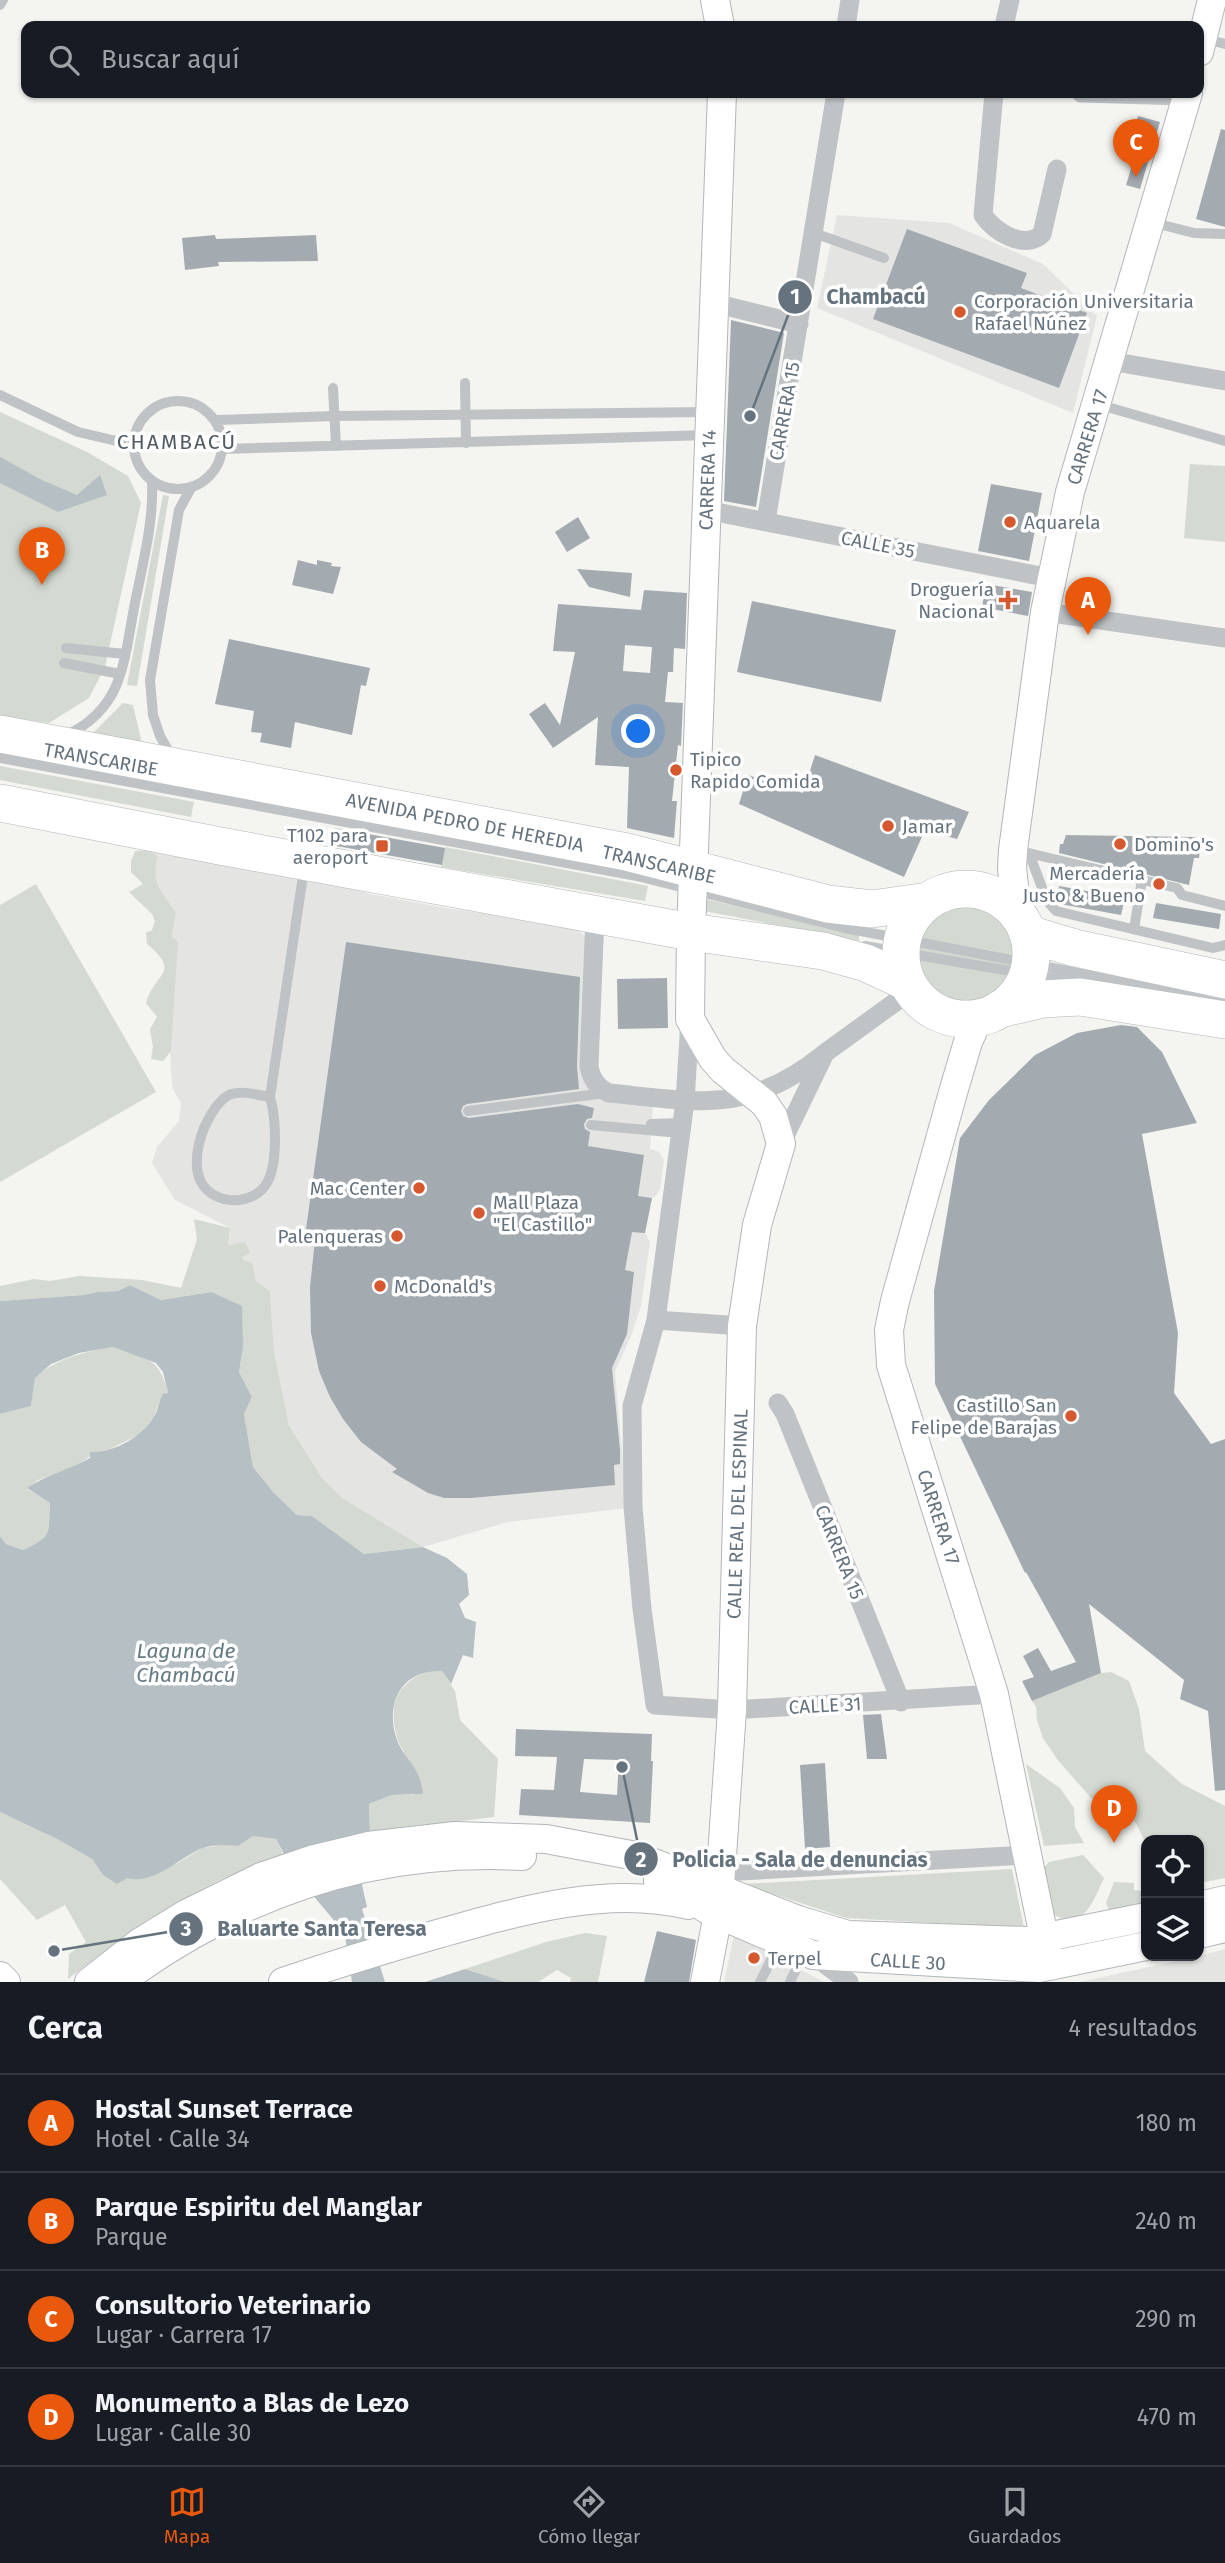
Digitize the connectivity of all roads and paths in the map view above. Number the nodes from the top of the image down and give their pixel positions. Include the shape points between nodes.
1 (3, 0) edge
2 (715, 0) edge
3 (850, 0) edge
4 (1010, 0) edge
5 (1212, 0) edge
6 (0, 5) edge
7 (719, 21) edge
8 (847, 21) edge
9 (1005, 21) edge
10 (1209, 45) edge
11 (722, 98) edge
12 (835, 98) edge
13 (994, 98) edge
14 (1187, 98) edge
15 (1057, 169) dead end
16 (1150, 222) junction
17 (814, 233) junction
18 (1225, 234) edge
19 (884, 258) dead end
20 (714, 303) junction
21 (799, 324) junction
22 (1110, 361) junction
23 (1225, 381) edge
24 (464, 383) dead end
25 (333, 388) dead end
26 (0, 395) edge
27 (1096, 404) junction
28 (335, 416) junction
29 (465, 416) junction
30 (216, 420) junction
31 (709, 424) junction
32 (1225, 441) edge
33 (466, 443) junction
34 (134, 445) junction
35 (336, 446) junction
36 (223, 449) junction
37 (152, 481) junction
38 (191, 488) junction
39 (706, 510) junction
40 (766, 522) junction
41 (1050, 578) junction
42 (1045, 612) junction
43 (1225, 638) edge
44 (66, 648) dead end
45 (125, 654) junction
46 (64, 663) dead end
47 (120, 674) junction
48 (0, 734) edge
49 (38, 741) junction
50 (0, 758) edge
51 (181, 768) junction
52 (0, 803) edge
53 (1021, 851) junction
54 (305, 862) junction
55 (693, 878) junction
56 (1142, 880) junction
57 (928, 901) junction
58 (1225, 906) edge
59 (595, 918) junction
60 (692, 922) junction
61 (1135, 929) junction
62 (852, 943) dead end
63 (1026, 946) junction
64 (906, 966) junction
65 (1221, 974) edge
66 (990, 1013) junction
67 (690, 1019) junction
68 (1225, 1020) edge
69 (825, 1053) junction
70 (609, 1093) junction
71 (755, 1093) junction
72 (270, 1097) junction
73 (685, 1101) junction
74 (468, 1111) dead end
75 (652, 1124) dead end
76 (591, 1125) dead end
77 (681, 1128) junction
78 (781, 1144) junction
79 (656, 1320) junction
80 (742, 1326) junction
81 (778, 1403) dead end
82 (994, 1695) junction
83 (901, 1702) junction
84 (732, 1710) junction
85 (1027, 1855) junction
86 (717, 1896) junction
87 (1225, 1900) edge
88 (1204, 1905) edge
89 (1141, 1918) edge
90 (1225, 1928) edge
91 (1204, 1933) edge
92 (1045, 1939) junction
93 (780, 1940) junction
94 (1141, 1947) edge
95 (813, 1955) junction
96 (1052, 1974) edge
97 (0, 1976) edge
98 (101, 1980) edge
99 (6, 1982) edge
100 (284, 1982) edge
101 (705, 1982) edge
102 (760, 1982) edge
103 (790, 1982) edge
104 (849, 1982) edge

1 - 6 lane
2 - 7 main road
3 - 8 street
4 - 9 street
5 - 10 main road
11 - 20 main road, CARRERA 14
12 - 17 street, CARRERA 15
13 - 15 street via 983,215 991,226 1026,241 1038,238
14 - 16 main road, CARRERA 17
16 - 18 lane via 1194,233
16 - 22 main road, CARRERA 17
17 - 19 lane
17 - 21 street, CARRERA 15
20 - 21 street
20 - 31 main road, CARRERA 14
21 - 40 street, CARRERA 15
22 - 23 street
22 - 27 main road, CARRERA 17
24 - 29 lane
25 - 28 lane
26 - 34 lane via 78,432
27 - 32 lane
27 - 41 main road, CARRERA 17
28 - 29 lane
28 - 30 lane
28 - 35 lane
29 - 31 lane
29 - 33 lane
30 - 34 lane via 194,403 165,402 142,419
30 - 36 lane
31 - 33 lane
31 - 39 main road, CARRERA 14
33 - 35 lane
34 - 37 lane via 142,471
35 - 36 lane
36 - 38 lane via 213,473
37 - 38 lane via 164,487
37 - 45 lane via 153,507
38 - 51 lane via 179,510 150,680 160,736
39 - 40 street, CALLE 35
39 - 55 main road, CARRERA 14
40 - 41 street, CALLE 35
41 - 42 main road, CARRERA 17
42 - 43 street
42 - 53 main road, CARRERA 17
44 - 45 lane
45 - 47 lane
46 - 47 lane
47 - 49 lane via 104,707 80,729
48 - 49 highway, AVENIDA PEDRO DE HEREDIA
49 - 51 highway, AVENIDA PEDRO DE HEREDIA
50 - 55 lane, TRANSCARIBE via 637,876
51 - 55 highway, AVENIDA PEDRO DE HEREDIA via 627,852
52 - 54 highway
53 - 56 lane
53 - 61 lane via 1056,911
53 - 63 main road, CARRERA 17 via 1012,869
54 - 59 highway
54 - 72 lane
55 - 57 highway, AVENIDA PEDRO DE HEREDIA via 850,908
55 - 60 main road
55 - 64 lane, TRANSCARIBE via 834,926
56 - 58 lane
56 - 61 lane
57 - 63 highway, AVENIDA PEDRO DE HEREDIA via 965,889 1003,900
57 - 64 highway via 912,918
59 - 60 highway
59 - 70 street via 589,1066 595,1083
60 - 64 highway
60 - 67 main road
61 - 65 lane
62 - 64 lane, TRANSCARIBE
63 - 64 lane, TRANSCARIBE
63 - 65 highway via 1075,948
63 - 66 highway via 1017,994
64 - 66 highway via 925,1004 941,1014 960,1018
64 - 69 street, CALLE REAL DEL ESPINAL
66 - 68 highway via 1043,999 1080,996
66 - 82 main road, CARRERA 17 via 968,1041 889,1330 891,1365
67 - 71 main road via 713,1059
67 - 73 street
69 - 71 street, CALLE REAL DEL ESPINAL via 785,1080
69 - 78 street, CALLE REAL DEL ESPINAL
70 - 73 street, CALLE REAL DEL ESPINAL
70 - 74 lane
71 - 73 street, CALLE REAL DEL ESPINAL via 720,1101
71 - 78 main road via 774,1116
72 - 72 lane via 231,1093 206,1123 197,1170 206,1189 216,1197 239,1201 267,1183 275,1150
73 - 77 street
75 - 77 lane
76 - 77 lane
77 - 79 street
78 - 80 main road, CALLE REAL DEL ESPINAL via 757,1225
79 - 80 street
79 - 84 street, CALLE 31 via 632,1406 633,1507 655,1706
80 - 84 main road, CALLE REAL DEL ESPINAL
81 - 83 street, CARRERA 15
82 - 83 street, CALLE 31
82 - 85 main road, CARRERA 17
83 - 84 street, CALLE 31
84 - 86 main road, CALLE REAL DEL ESPINAL
85 - 86 street
85 - 92 main road, CARRERA 17
86 - 92 main road, CALLE 30 via 848,1935
86 - 93 main road, CALLE 30
86 - 98 main road via 547,1839 427,1838 341,1852 261,1877 151,1936
86 - 100 main road via 624,1898 505,1915
86 - 101 main road, CALLE REAL DEL ESPINAL
87 - 88 main road
89 - 92 main road, CALLE 30
90 - 91 main road
92 - 96 main road, CARRERA 17
93 - 95 main road, CALLE 30
93 - 102 lane
94 - 96 main road, CALLE 30
95 - 96 main road, CALLE 30 via 1039,1968
95 - 103 lane via 799,1964
95 - 104 street
97 - 99 main road

